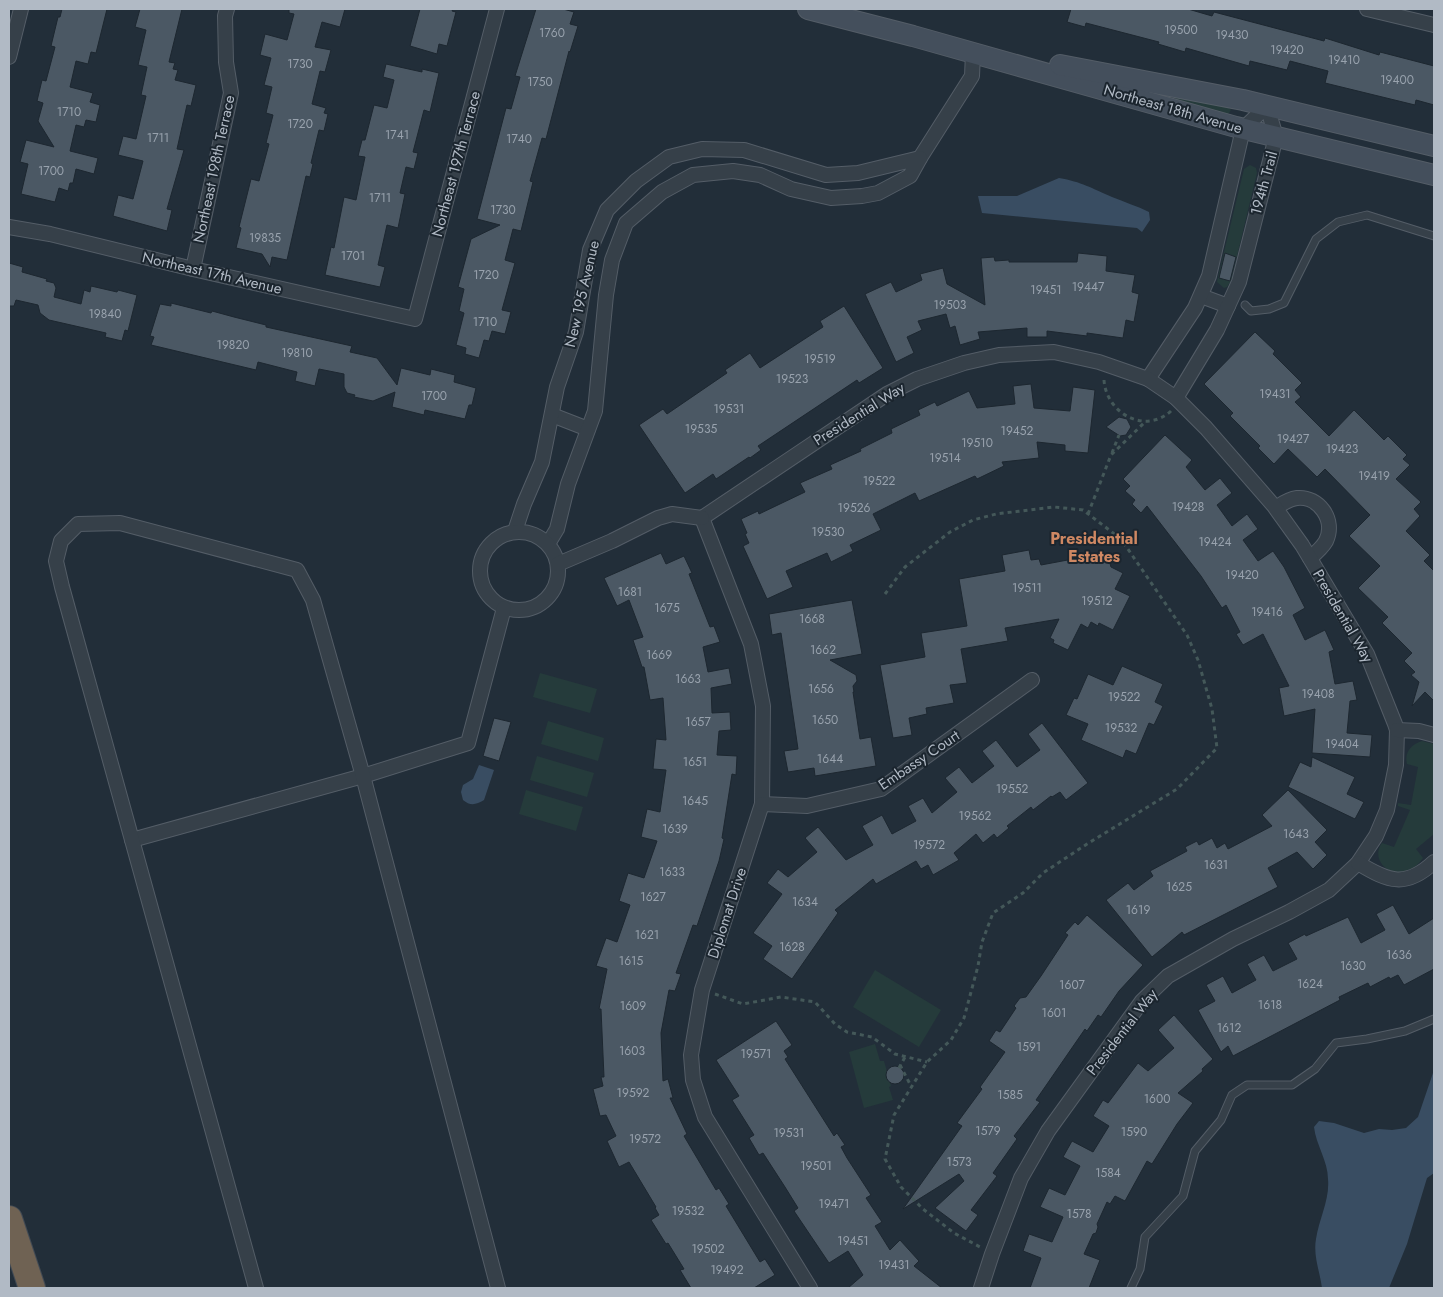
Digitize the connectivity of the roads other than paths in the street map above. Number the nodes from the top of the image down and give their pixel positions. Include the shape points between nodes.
1 (21, 9) edge
2 (227, 9) edge
3 (497, 9) edge
4 (808, 9) edge
5 (1367, 9) edge
6 (1434, 25) edge
7 (913, 36) junction
8 (973, 53) junction
9 (9, 57) edge
10 (1267, 106) junction
11 (1243, 129) junction
12 (1276, 137) junction
13 (1434, 146) edge
14 (920, 158) junction
15 (1434, 175) edge
16 (9, 227) edge
17 (1434, 236) edge
18 (193, 269) junction
19 (1201, 296) junction
20 (1245, 305) dead end
21 (1228, 306) junction
22 (415, 319) joint
23 (1148, 379) junction
24 (1178, 400) junction
25 (552, 415) junction
26 (588, 429) junction
27 (1276, 508) junction
28 (702, 518) junction
29 (515, 531) junction
30 (548, 544) junction
31 (1310, 558) junction
32 (558, 564) junction
33 (504, 608) junction
34 (1032, 680) dead end
35 (1397, 730) junction
36 (1434, 736) edge
37 (363, 776) junction
38 (762, 804) junction
39 (132, 840) junction
40 (1434, 862) edge
41 (1358, 863) junction
42 (1434, 1019) edge
43 (9, 1219) edge
44 (32, 1288) edge
45 (256, 1288) edge
46 (498, 1288) edge
47 (810, 1288) edge
48 (981, 1288) edge
49 (1131, 1288) edge

1 - 9 street
2 - 18 street, Northeast 198th Terrace via 226,62 231,93
3 - 22 street, Northeast 197th Terrace
4 - 7 street, Northeast 18th Avenue
5 - 6 street
7 - 8 street, Northeast 18th Avenue
7 - 10 street, Northeast 18th Avenue
8 - 11 street, Northeast 18th Avenue
8 - 14 street, New 195 Avenue via 972,76
10 - 11 street
10 - 12 street, 194th Trail
10 - 13 street, Northeast 18th Avenue
11 - 12 street, Northeast 18th Avenue
11 - 19 street, 194th Trail via 1210,276
12 - 15 street, Northeast 18th Avenue
12 - 21 street, 194th Trail via 1239,282
14 - 25 street, New 195 Avenue via 858,173 826,175 744,150 702,149 669,157 636,181 607,210 598,229 590,250 576,332 557,387
14 - 26 street, New 195 Avenue via 910,176 878,193 862,196 831,198 791,189 760,175 733,171 693,175 662,192 626,223 612,260 595,411
16 - 18 street, Northeast 17th Avenue
17 - 20 lane via 1367,215 1338,222 1316,239 1284,303 1251,311
18 - 22 street, Northeast 17th Avenue
19 - 21 street
19 - 23 street, 194th Trail
21 - 24 street, 194th Trail
23 - 24 street, Presidential Way
23 - 28 street, Presidential Way via 1098,362 1054,352 999,356 964,363 886,394
24 - 27 street, Presidential Way
25 - 26 street
25 - 29 street, New 195 Avenue via 542,462
26 - 30 street, New 195 Avenue via 568,484 557,529
27 - 31 street, Presidential Way
27 - 31 street, Presidential Way via 1287,501 1305,498 1314,501 1326,514 1329,523 1326,542
28 - 32 street via 672,514 658,518
28 - 38 street, Diplomat Drive via 751,644 763,706
29 - 30 street via 529,532
29 - 33 street via 492,543 480,566 480,579 485,591
30 - 32 street
31 - 35 street, Presidential Way via 1366,654
32 - 33 street via 557,584 541,605 529,610
33 - 37 street via 468,743
34 - 38 street, Embassy Court via 881,789 807,806
35 - 36 street
35 - 41 street, Presidential Way via 1396,767 1387,810 1376,836
37 - 39 street
37 - 39 street via 313,600 297,570 120,523 78,524 61,540 56,561
37 - 46 street
38 - 47 street, Diplomat Drive via 702,990 691,1056 692,1080 705,1117
39 - 45 street
40 - 41 street via 1412,878 1400,880 1371,871
41 - 48 street, Presidential Way via 1329,890 1168,976 1142,1001 1048,1131 1021,1178
42 - 49 lane via 1405,1030 1336,1043 1315,1069 1292,1086 1247,1085 1232,1095 1221,1120 1195,1151 1183,1196 1145,1237 1140,1269
43 - 44 highway

